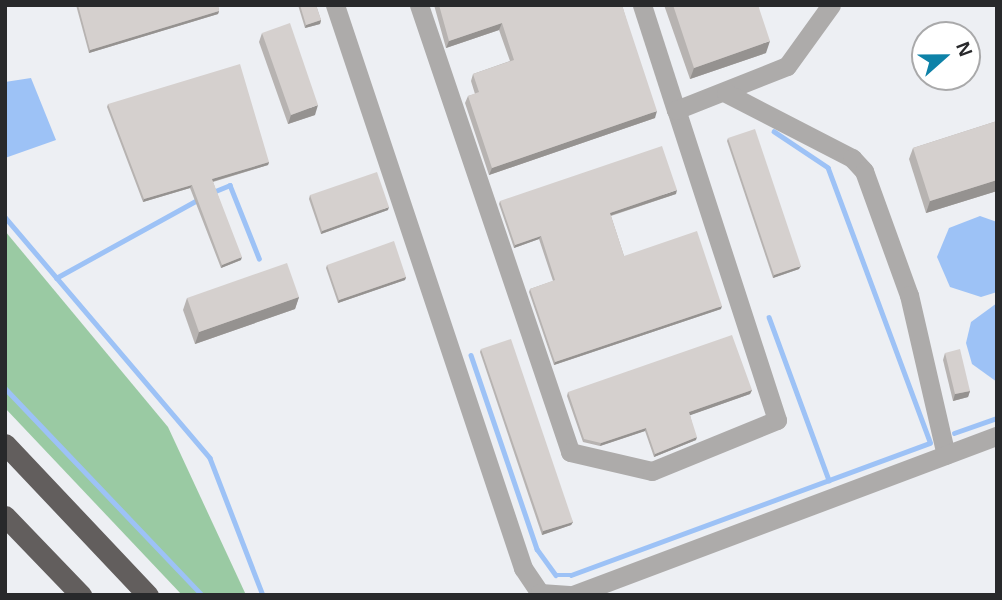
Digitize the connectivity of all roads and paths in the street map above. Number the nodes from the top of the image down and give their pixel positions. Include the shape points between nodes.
1 (335, 5) edge
2 (419, 5) edge
3 (642, 5) edge
4 (831, 5) edge
5 (726, 93) junction
6 (676, 110) junction
7 (997, 436) edge
8 (5, 444) edge
9 (946, 455) junction
10 (5, 516) edge
11 (81, 595) edge
12 (148, 595) edge
13 (570, 595) edge

1 - 13 lane via 523,568 540,593
2 - 6 lane via 570,453 652,471 777,420
3 - 6 lane
4 - 5 lane via 787,66
5 - 6 lane
5 - 9 lane via 852,158 864,171 909,295
7 - 9 lane
8 - 12 highway
9 - 13 lane
10 - 11 highway

